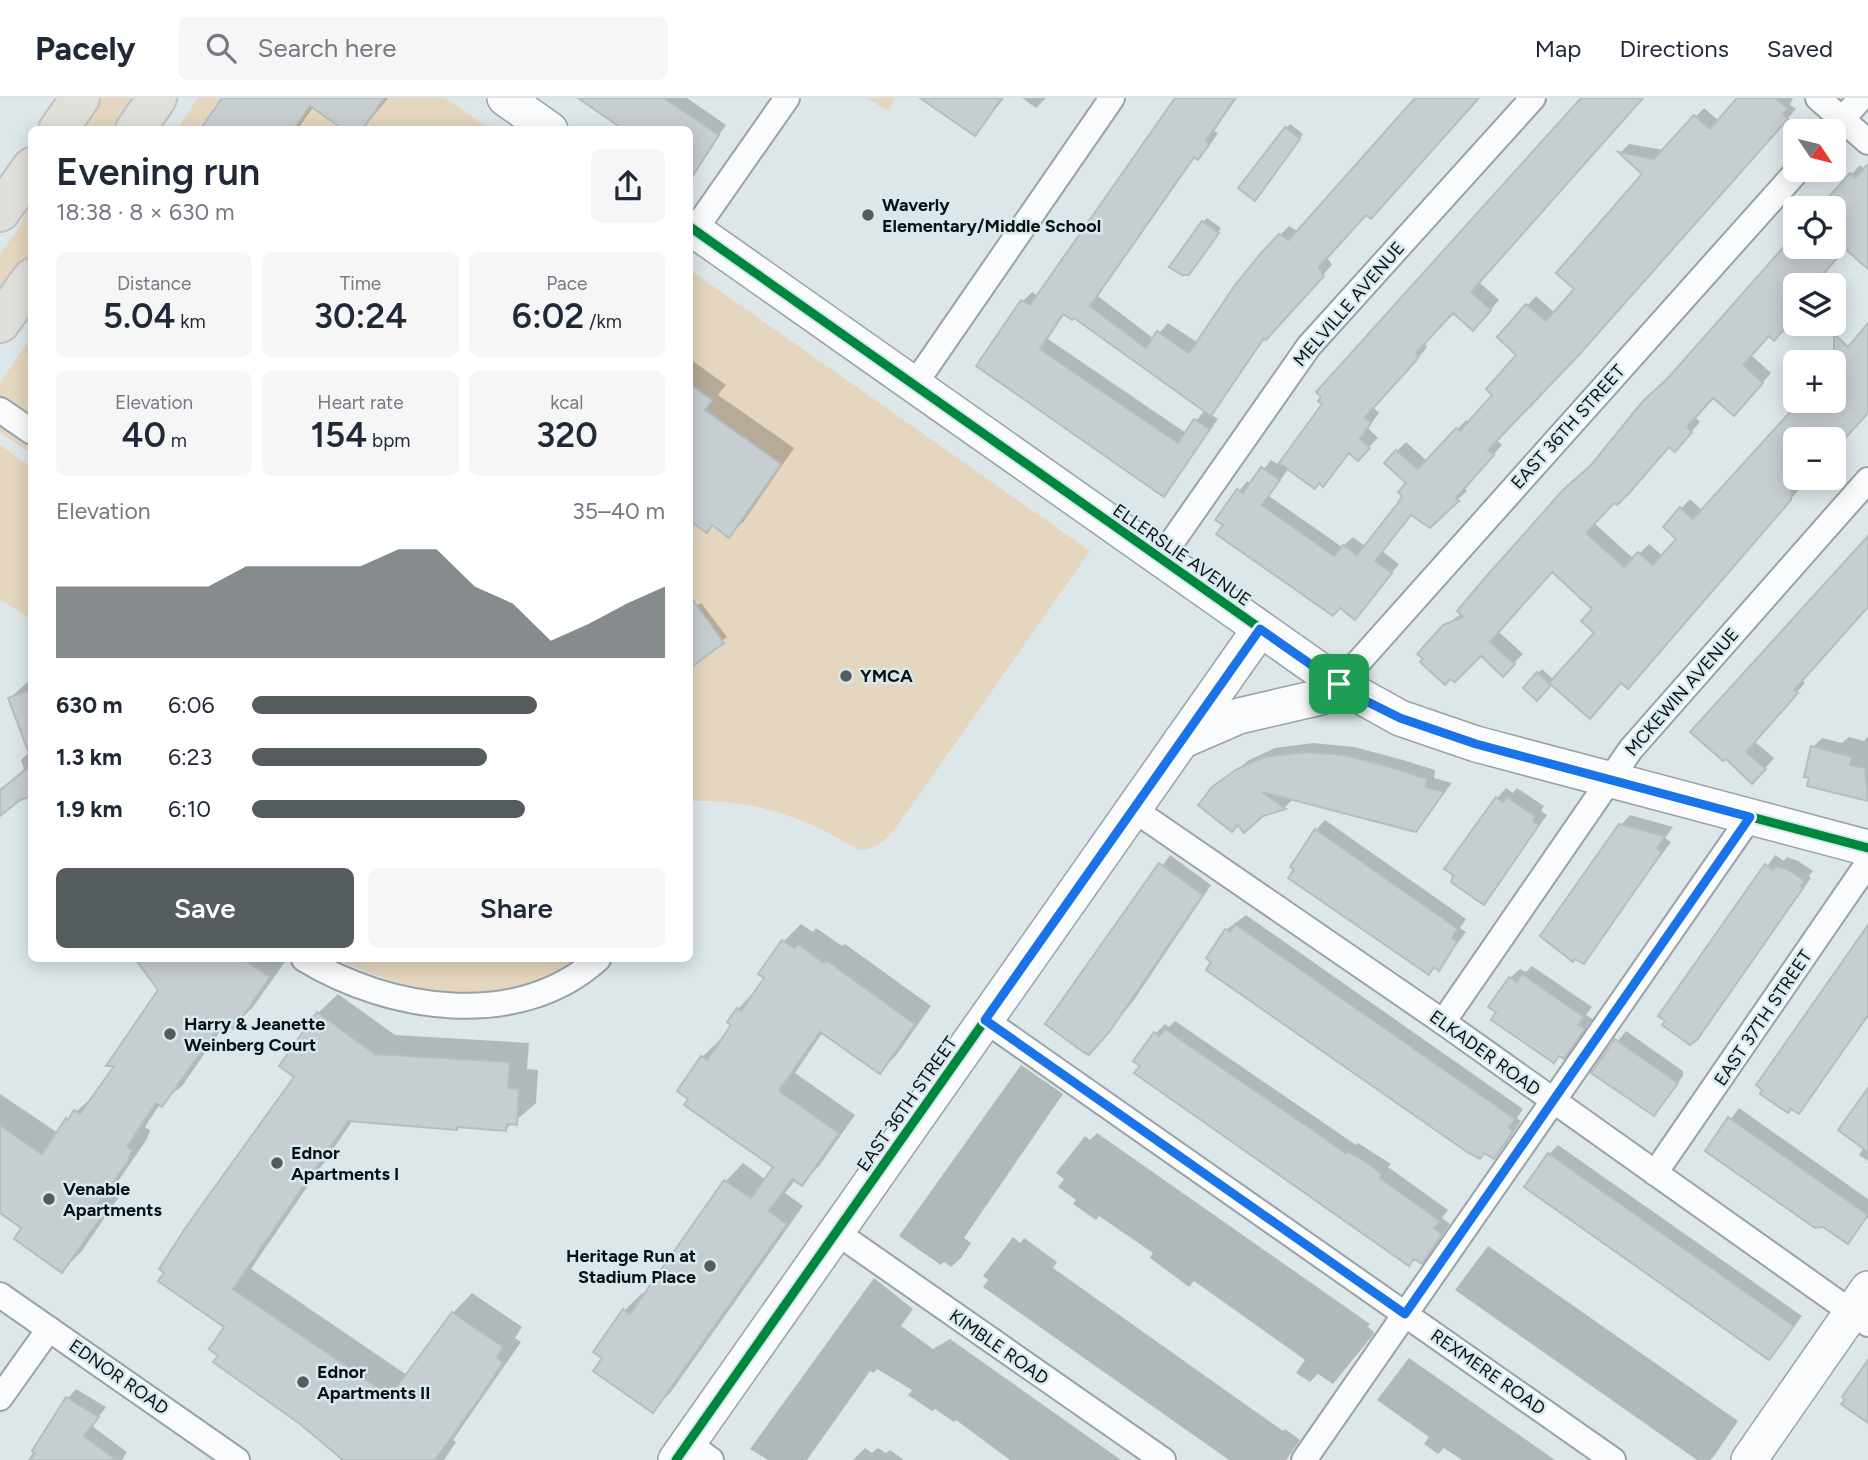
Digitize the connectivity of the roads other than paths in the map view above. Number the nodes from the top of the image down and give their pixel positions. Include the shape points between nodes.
1 (80, 98) edge
2 (157, 98) edge
3 (505, 98) edge
4 (787, 98) edge
5 (1112, 98) edge
6 (1533, 98) edge
7 (1818, 98) edge
8 (1861, 98) edge
9 (1833, 119) edge
10 (1842, 119) edge
11 (61, 126) edge
12 (138, 126) edge
13 (544, 126) edge
14 (1846, 130) edge
15 (1868, 142) edge
16 (28, 173) edge
17 (1787, 182) edge
18 (0, 212) edge
19 (693, 228) edge
20 (693, 230) edge
21 (28, 284) edge
22 (0, 323) edge
23 (914, 385) junction
24 (0, 410) edge
25 (28, 429) edge
26 (1868, 480) edge
27 (1160, 559) junction
28 (1260, 629) junction
29 (1339, 684) junction
30 (1181, 741) junction
31 (1608, 779) junction
32 (1133, 809) junction
33 (1750, 817) junction
34 (1868, 848) edge
35 (1868, 863) edge
36 (311, 962) edge
37 (594, 962) edge
38 (985, 1020) junction
39 (1443, 1022) junction
40 (1553, 1101) junction
41 (1655, 1172) junction
42 (836, 1232) junction
43 (0, 1295) edge
44 (1863, 1309) edge
45 (1405, 1314) junction
46 (49, 1328) junction
47 (0, 1398) edge
48 (691, 1454) edge
49 (237, 1460) edge
50 (1163, 1460) edge
51 (1304, 1460) edge
52 (1613, 1460) edge
53 (1749, 1460) edge

1 - 11 main road
2 - 12 main road
3 - 13 street
4 - 19 street
5 - 23 street
6 - 27 street, MELVILLE AVENUE via 1309,346
7 - 9 street
8 - 10 street
14 - 15 street
16 - 18 main road
17 - 29 street, EAST 36TH STREET
20 - 23 street, ELLERSLIE AVENUE
21 - 22 main road
23 - 27 street, ELLERSLIE AVENUE
24 - 25 street
26 - 31 street, MCKEWIN AVENUE
27 - 28 street, ELLERSLIE AVENUE
28 - 29 street, ELLERSLIE AVENUE
28 - 30 street, EAST 36TH STREET
29 - 30 street via 1321,697 1239,716
29 - 31 street, ELLERSLIE AVENUE via 1377,707 1434,731
30 - 32 street, EAST 36TH STREET
31 - 33 street, ELLERSLIE AVENUE
31 - 39 street, MCKEWIN AVENUE
32 - 38 street, EAST 36TH STREET
32 - 39 street, ELKADER ROAD
33 - 34 street, ELLERSLIE AVENUE
33 - 40 street
35 - 41 street, EAST 37TH STREET
36 - 37 street via 378,991 468,1005 520,1002 544,994
38 - 42 street, EAST 36TH STREET
38 - 45 street, REXMERE ROAD
39 - 40 street, ELKADER ROAD
40 - 41 street, ELKADER ROAD
40 - 45 street
41 - 44 street, ELKADER ROAD
42 - 48 street, EAST 36TH STREET
42 - 50 street, KIMBLE ROAD
43 - 46 street, EDNOR ROAD
44 - 53 street
45 - 51 street
45 - 52 street, REXMERE ROAD
46 - 47 street
46 - 49 street, EDNOR ROAD

